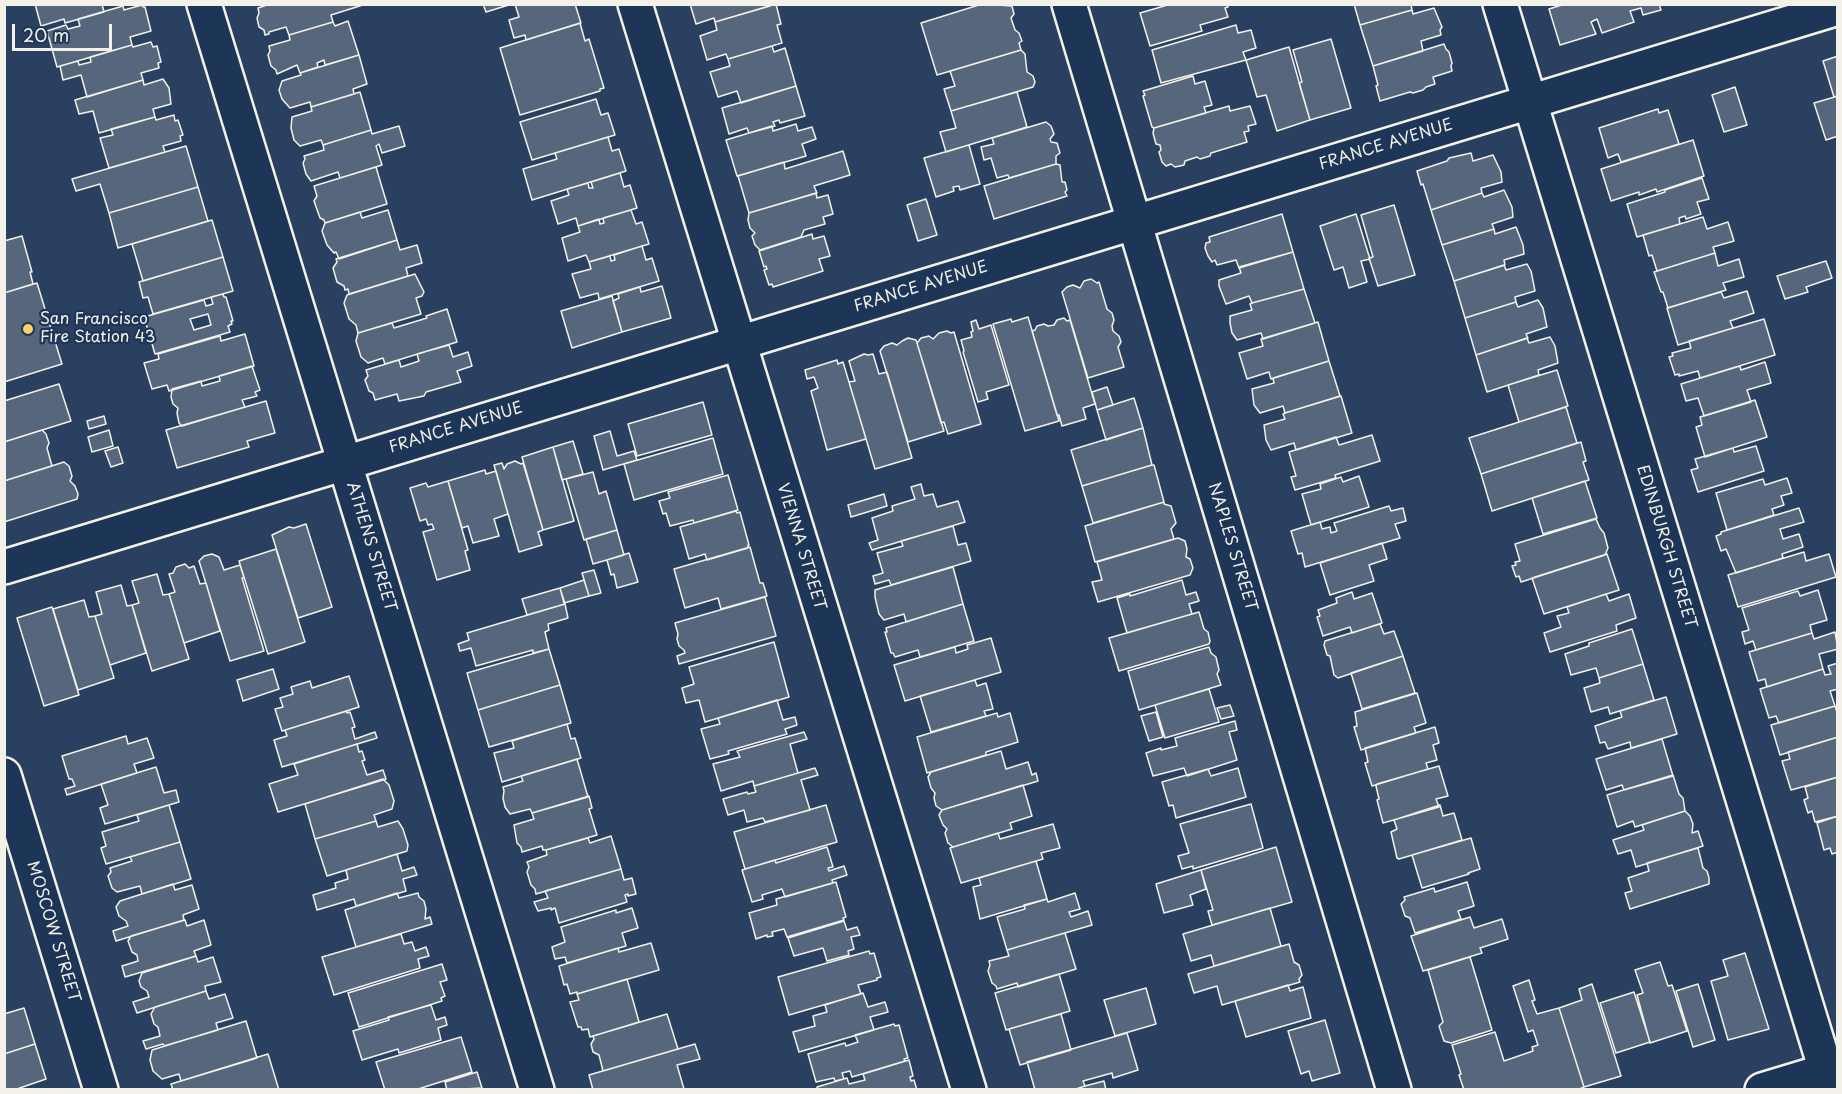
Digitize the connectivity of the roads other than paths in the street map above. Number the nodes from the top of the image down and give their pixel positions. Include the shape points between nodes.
1 (204, 4) edge
2 (635, 4) edge
3 (1069, 4) edge
4 (1500, 4) edge
5 (1838, 8) edge
6 (1529, 101) junction
7 (1135, 222) junction
8 (738, 343) junction
9 (345, 462) junction
10 (4, 567) edge
11 (4, 775) edge
12 (1832, 1075) edge
13 (101, 1089) edge
14 (537, 1089) edge
15 (969, 1089) edge
16 (1394, 1089) edge
17 (1762, 1089) edge

1 - 9 street, ATHENS STREET
2 - 8 street, VIENNA STREET
3 - 7 street, NAPLES STREET
4 - 6 street, EDINBURGH STREET
5 - 6 street, FRANCE AVENUE
6 - 7 street, FRANCE AVENUE
6 - 12 street, EDINBURGH STREET
7 - 8 street, FRANCE AVENUE
7 - 16 street, NAPLES STREET
8 - 9 street, FRANCE AVENUE
8 - 15 street, VIENNA STREET
9 - 10 street, FRANCE AVENUE
9 - 14 street, ATHENS STREET
11 - 13 street, MOSCOW STREET
12 - 17 street

